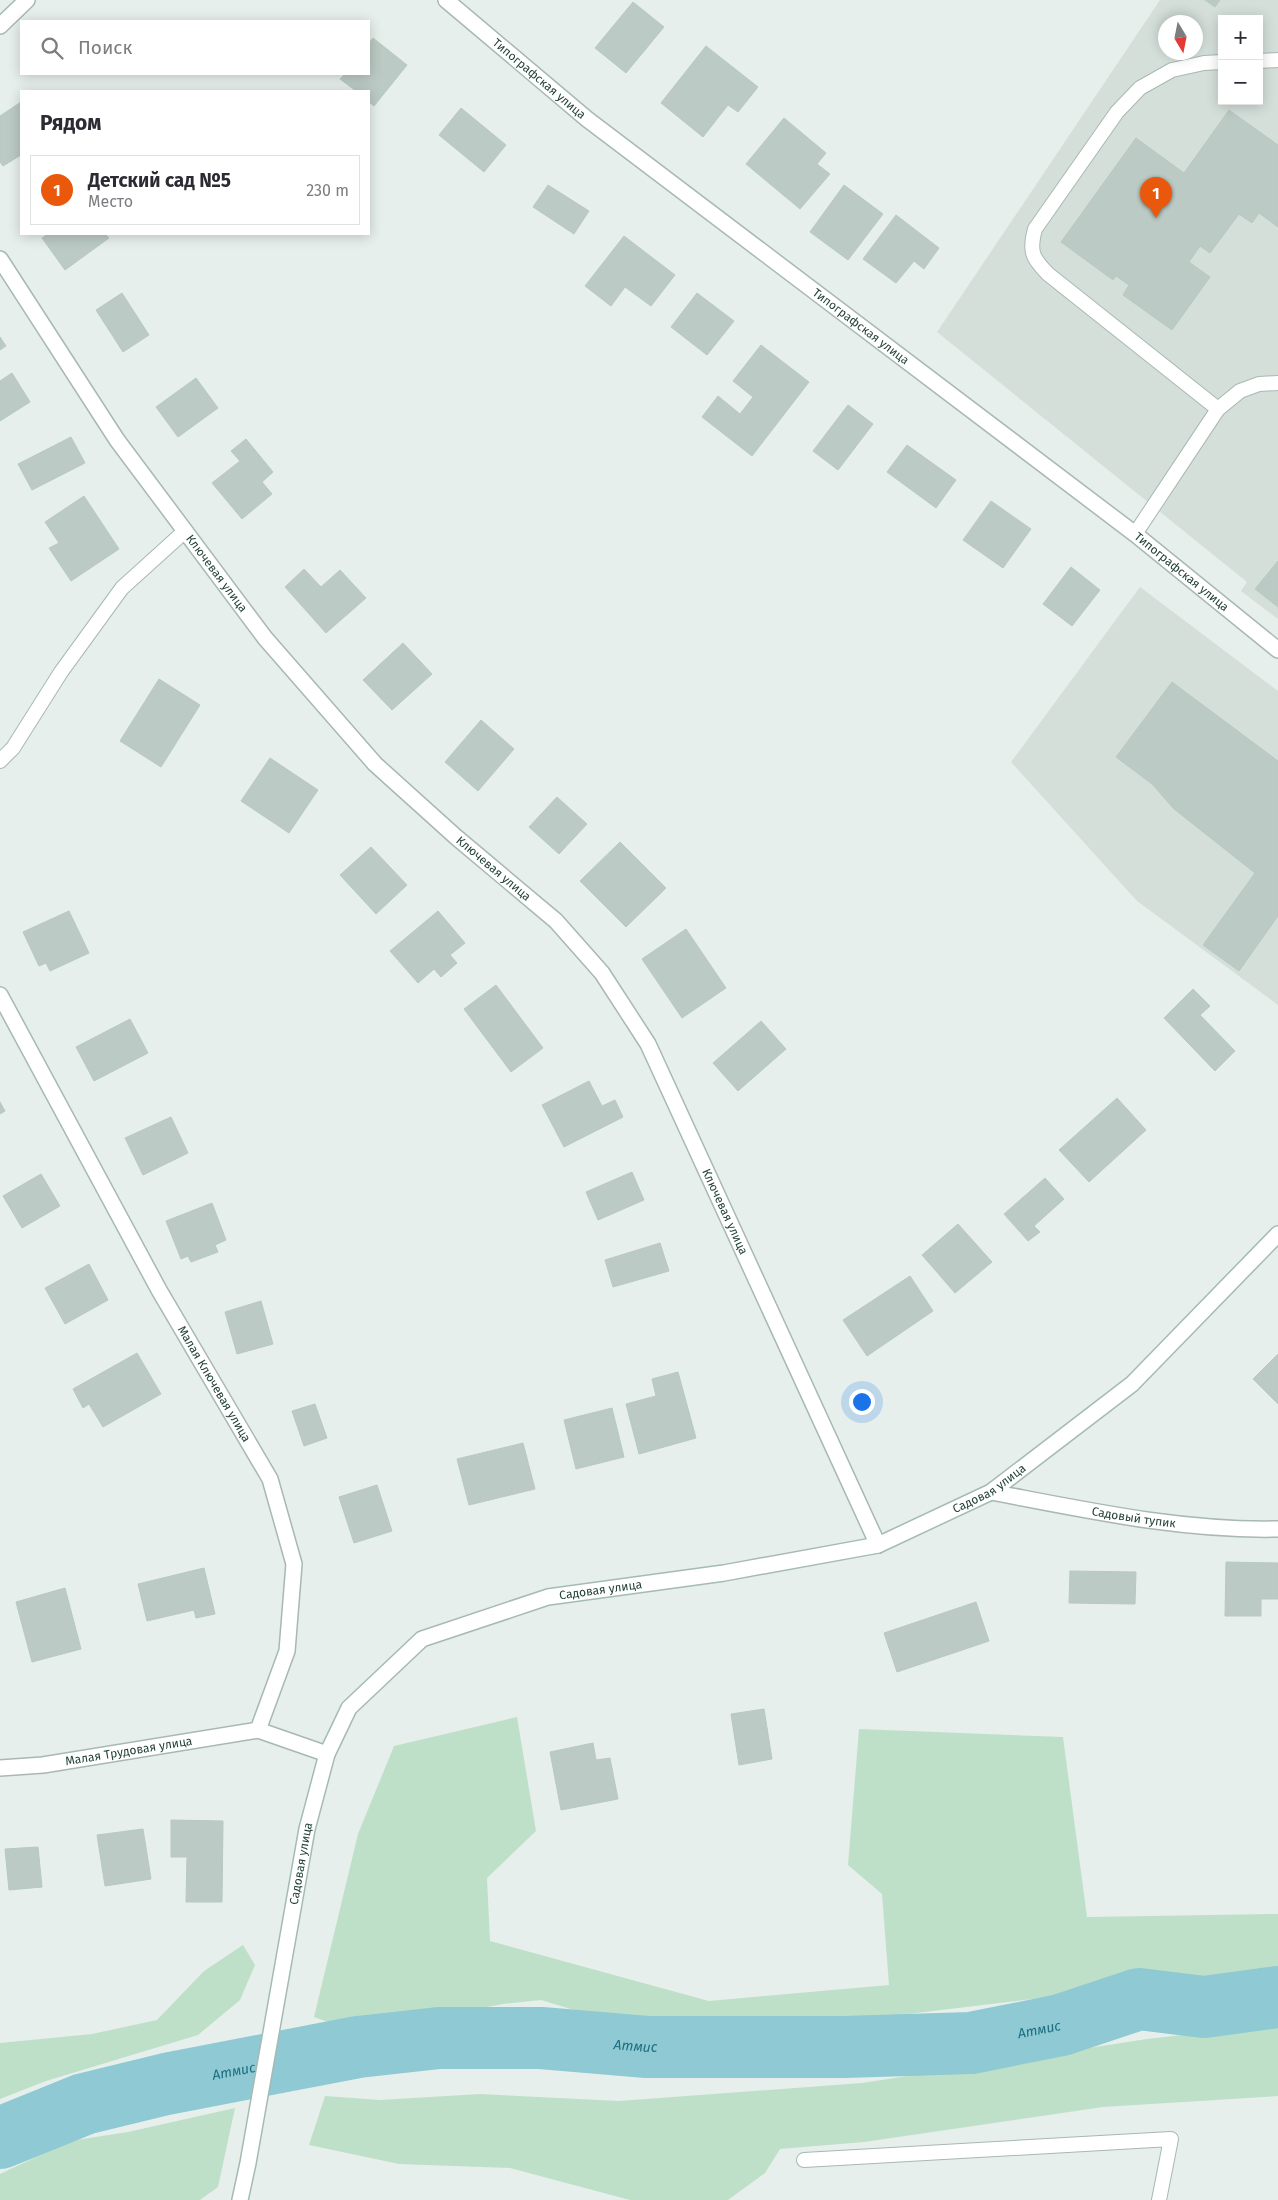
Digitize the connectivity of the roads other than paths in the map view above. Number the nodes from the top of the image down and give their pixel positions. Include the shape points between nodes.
1 (27, 0) edge
2 (446, 0) edge
3 (0, 26) edge
4 (1278, 60) edge
5 (1263, 61) edge
6 (1218, 62) edge
7 (0, 259) edge
8 (1278, 384) edge
9 (1218, 408) junction
10 (185, 532) junction
11 (1136, 534) junction
12 (1278, 650) edge
13 (0, 761) edge
14 (0, 995) edge
15 (1278, 1234) edge
16 (991, 1492) junction
17 (1278, 1529) edge
18 (878, 1545) junction
19 (258, 1730) junction
20 (327, 1754) junction
21 (0, 1768) edge
22 (804, 2160) dead end
23 (240, 2200) edge
24 (1159, 2200) edge

1 - 3 street
2 - 11 street, Типографская улица via 587,119
4 - 5 lane
6 - 9 lane via 1172,70 1140,88 1117,112 1041,221 1031,245 1036,261 1048,274
7 - 10 street, Ключевая улица via 118,440
8 - 9 lane via 1258,384 1240,391
9 - 11 lane
10 - 13 lane via 122,588
10 - 18 street, Ключевая улица via 264,638 375,764 556,922 602,973 648,1044
11 - 12 street, Типографская улица
14 - 19 street, Малая Ключевая улица via 160,1290 270,1479 294,1564 287,1651
15 - 16 street, Садовая улица via 1132,1384
16 - 17 street, Садовый тупик via 1125,1518 1234,1530
16 - 18 street, Садовая улица
18 - 20 street, Садовая улица via 724,1573 548,1597 422,1639 350,1708
19 - 20 street
19 - 21 street, Малая Трудовая улица via 43,1765
20 - 23 street, Садовая улица via 307,1829
22 - 24 lane via 1171,2139

